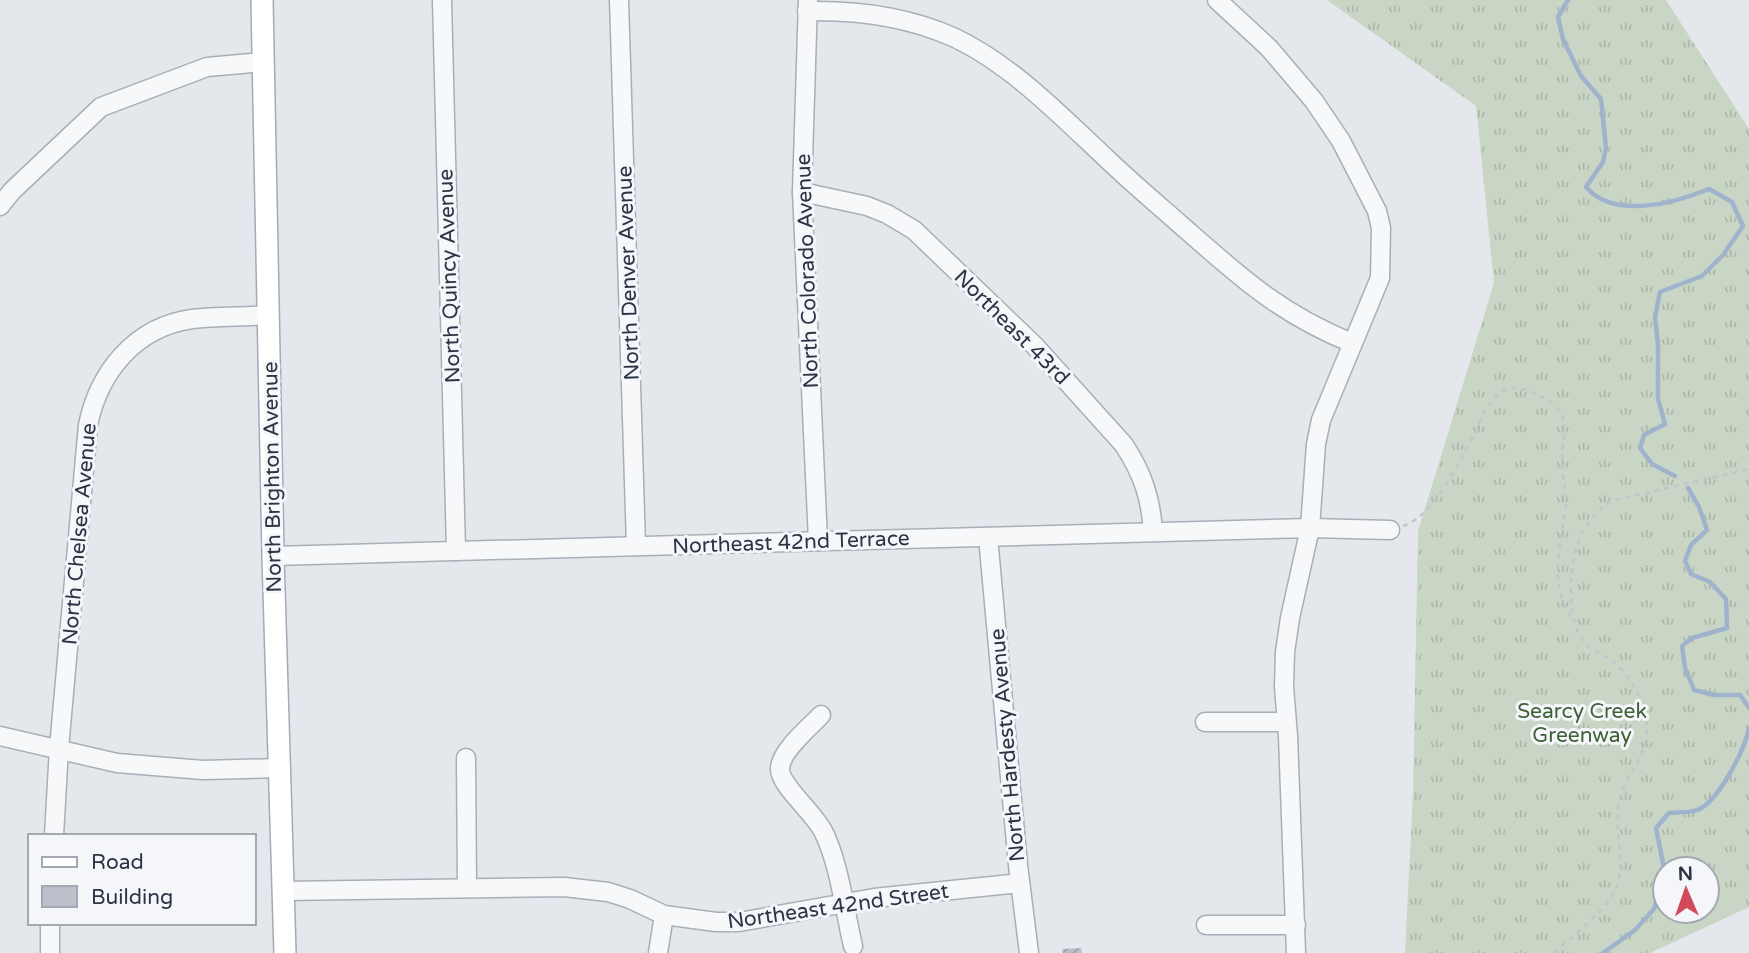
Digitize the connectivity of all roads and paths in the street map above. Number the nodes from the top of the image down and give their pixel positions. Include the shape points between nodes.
1 (262, 0) edge
2 (442, 0) edge
3 (619, 0) edge
4 (1217, 0) edge
5 (807, 6) edge
6 (263, 62) junction
7 (802, 192) junction
8 (0, 206) edge
9 (268, 315) junction
10 (1352, 344) junction
11 (1749, 468) edge
12 (1310, 528) junction
13 (1390, 530) joint
14 (1153, 532) junction
15 (988, 537) junction
16 (818, 541) junction
17 (636, 546) junction
18 (456, 551) junction
19 (273, 556) junction
20 (1574, 621) junction
21 (821, 715) dead end
22 (1205, 722) dead end
23 (1286, 722) junction
24 (0, 736) edge
25 (59, 748) junction
26 (466, 758) dead end
27 (280, 768) junction
28 (54, 834) edge
29 (1020, 883) junction
30 (467, 888) junction
31 (283, 891) junction
32 (844, 904) junction
33 (664, 915) junction
34 (50, 925) edge
35 (1206, 925) dead end
36 (1296, 925) junction
37 (853, 946) dead end
38 (50, 953) edge
39 (285, 953) edge
40 (658, 953) edge
41 (1029, 953) edge
42 (1296, 953) edge
43 (1554, 953) edge

1 - 6 main road, North Brighton Avenue
2 - 18 street, North Quincy Avenue
3 - 17 street, North Denver Avenue
4 - 10 street via 1269,48 1314,100 1377,211 1380,278
5 - 7 street, North Colorado Avenue
5 - 10 street via 897,18 971,47 1057,111 1246,283 1281,309
6 - 8 street via 207,67 101,107
6 - 9 main road, North Brighton Avenue
7 - 14 street, Northeast 43rd via 867,206 914,230 1035,346 1136,462 1150,500
7 - 16 street, North Colorado Avenue
9 - 19 main road, North Brighton Avenue
9 - 25 street, North Chelsea Avenue via 170,324 125,351 100,384 88,425
10 - 12 street via 1321,420
11 - 20 path via 1610,501 1592,516 1572,565
12 - 13 street, Northeast 42nd Terrace
12 - 14 street, Northeast 42nd Terrace
12 - 23 street via 1285,652
13 - 20 path via 1410,524 1434,503 1499,393 1510,387 1527,390 1554,403 1565,422 1562,469 1566,502 1557,584
14 - 15 street, Northeast 42nd Terrace
15 - 16 street, Northeast 42nd Terrace
15 - 29 street, North Hardesty Avenue
16 - 17 street, Northeast 42nd Terrace
17 - 18 street, Northeast 42nd Terrace
18 - 19 street, Northeast 42nd Terrace
19 - 27 main road, North Brighton Avenue
20 - 43 path via 1587,645 1610,659 1640,697 1647,740 1618,808 1615,892
21 - 32 street via 783,755 780,772 787,788 823,831
22 - 23 street
23 - 36 street
24 - 25 street
25 - 27 street via 117,763 160,767
25 - 28 street, North Chelsea Avenue
26 - 30 street
27 - 31 main road, North Brighton Avenue
29 - 32 street, Northeast 42nd Street
29 - 41 street, North Hardesty Avenue
30 - 31 street, Northeast 42nd Street
30 - 33 street, Northeast 42nd Street via 586,888 630,899
31 - 39 main road, North Brighton Avenue
32 - 33 street, Northeast 42nd Street via 739,922
32 - 37 street
33 - 40 street
34 - 38 street
35 - 36 street
36 - 42 street

